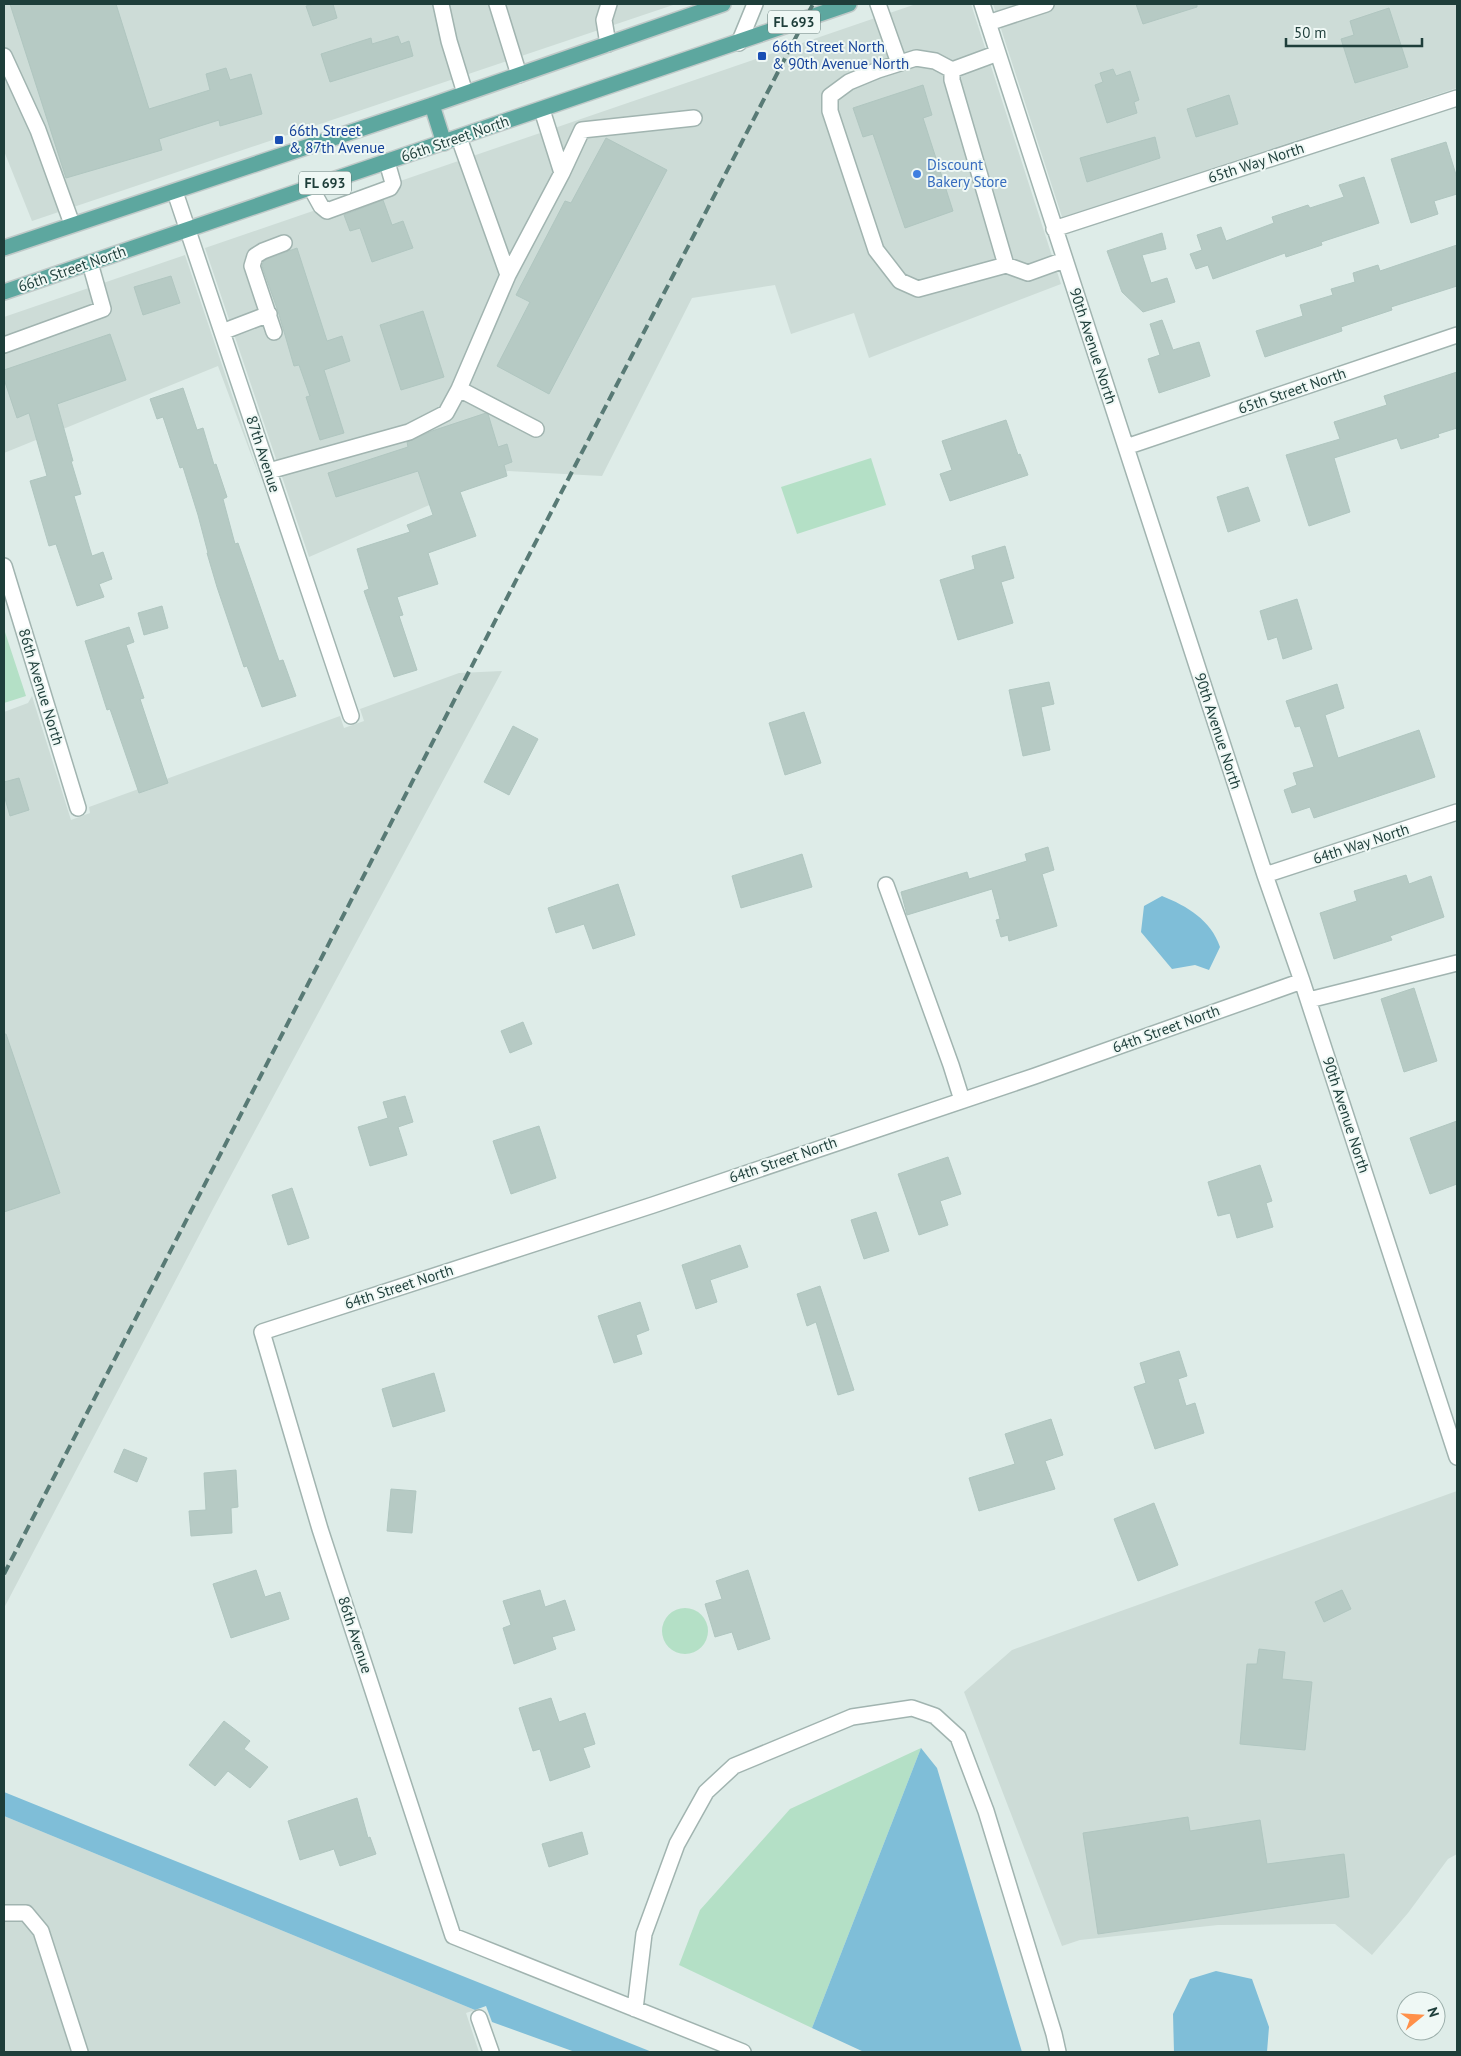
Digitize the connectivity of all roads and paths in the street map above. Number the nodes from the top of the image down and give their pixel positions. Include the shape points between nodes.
1 (441, 4) edge
2 (497, 4) edge
3 (609, 4) edge
4 (723, 4) edge
5 (755, 4) edge
6 (850, 4) edge
7 (878, 4) edge
8 (982, 4) edge
9 (1046, 4) edge
10 (988, 23) junction
11 (739, 43) junction
12 (608, 44) junction
13 (998, 53) junction
14 (4, 56) edge
15 (899, 64) junction
16 (952, 70) junction
17 (519, 75) junction
18 (465, 93) junction
19 (1457, 98) edge
20 (432, 105) junction
21 (542, 110) junction
22 (694, 118) dead end
23 (459, 138) junction
24 (444, 143) junction
25 (387, 162) junction
26 (562, 173) junction
27 (311, 188) junction
28 (175, 192) junction
29 (72, 224) junction
30 (1054, 229) junction
31 (188, 230) junction
32 (284, 243) dead end
33 (4, 248) edge
34 (1064, 260) junction
35 (90, 263) junction
36 (1006, 264) junction
37 (508, 275) junction
38 (4, 292) edge
39 (269, 314) junction
40 (222, 332) junction
41 (274, 332) dead end
42 (1457, 334) edge
43 (4, 345) edge
44 (459, 389) junction
45 (536, 429) dead end
46 (1126, 447) junction
47 (268, 471) junction
48 (4, 566) edge
49 (351, 716) dead end
50 (78, 808) dead end
51 (1457, 812) edge
52 (1265, 875) junction
53 (886, 885) dead end
54 (1457, 963) edge
55 (1302, 980) junction
56 (1309, 1000) junction
57 (962, 1100) junction
58 (262, 1332) joint
59 (1457, 1457) edge
60 (4, 1913) edge
61 (635, 2009) junction
62 (480, 2018) dead end
63 (80, 2052) edge
64 (491, 2052) edge
65 (743, 2052) edge
66 (1058, 2052) edge

1 - 18 street
2 - 17 street
3 - 12 street via 604,20
4 - 12 main road, FL 693
5 - 11 street
6 - 11 main road, 66th Street North / FL 693
7 - 15 street
8 - 10 street, 90th Avenue North
9 - 10 street
10 - 13 street, 90th Avenue North
11 - 21 main road, 66th Street North / FL 693
12 - 17 main road, FL 693
13 - 16 street
13 - 30 street, 90th Avenue North
14 - 29 street via 38,130
15 - 16 street via 916,58 935,61
15 - 36 street via 849,82 830,96 830,112 876,250 900,281 918,289
16 - 36 street via 952,80
17 - 18 main road, FL 693
18 - 20 main road, FL 693
19 - 30 street, 65th Way North
20 - 24 main road
20 - 28 main road, FL 693
21 - 23 main road, 66th Street North / FL 693
21 - 26 street
22 - 26 street via 582,130
23 - 24 main road, 66th Street North / FL 693
23 - 37 street
24 - 25 main road, 66th Street North / FL 693
25 - 27 main road, 66th Street North / FL 693
25 - 27 street via 393,183 390,188 327,211
26 - 37 street
27 - 31 main road, 66th Street North / FL 693
28 - 29 main road, FL 693
28 - 31 street, 87th Avenue
29 - 33 main road, FL 693
30 - 34 street, 90th Avenue North
31 - 35 main road, 66th Street North / FL 693
31 - 40 street, 87th Avenue
32 - 39 street via 262,250 255,256 252,266
34 - 36 street via 1028,273
34 - 46 street, 90th Avenue North
35 - 38 main road, 66th Street North / FL 693
35 - 43 street via 103,309
37 - 44 street
39 - 40 street
39 - 41 street
40 - 47 street, 87th Avenue
42 - 46 street, 65th Street North
44 - 45 street
44 - 47 street via 446,413 409,432
46 - 52 street, 90th Avenue North
47 - 49 street, 87th Avenue
48 - 50 street, 86th Avenue North
51 - 52 street, 64th Way North
52 - 55 street, 90th Avenue North
53 - 57 street
54 - 56 street
55 - 56 street, 90th Avenue North
55 - 57 street, 64th Street North
56 - 59 street, 90th Avenue North
57 - 58 street, 64th Street North
58 - 61 street, 86th Avenue via 320,1528 453,1936
60 - 63 street via 26,1913 41,1931
61 - 65 street
61 - 66 street via 644,1934 677,1844 706,1792 734,1766 852,1717 912,1708 935,1716 958,1737 986,1811
62 - 64 street

